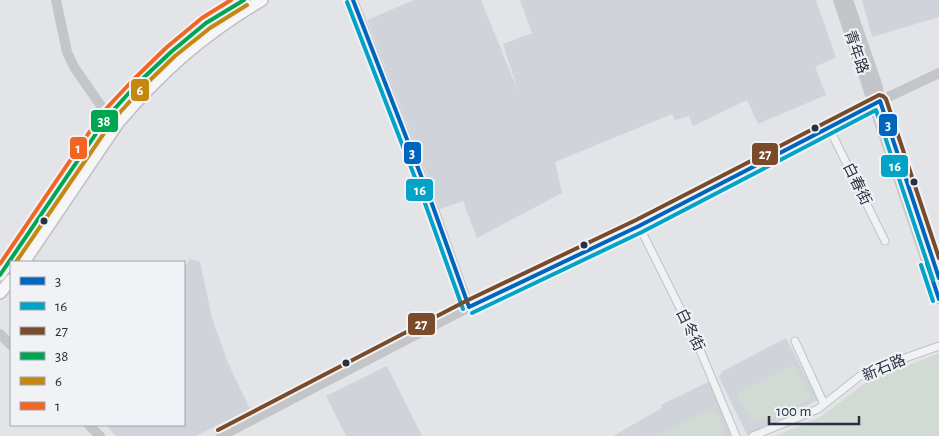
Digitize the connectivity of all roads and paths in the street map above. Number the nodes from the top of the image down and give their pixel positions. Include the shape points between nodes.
1 (56, 0) edge
2 (244, 0) edge
3 (262, 0) edge
4 (353, 0) edge
5 (838, 0) edge
6 (848, 0) edge
7 (939, 73) edge
8 (877, 103) junction
9 (108, 116) junction
10 (829, 128) junction
11 (638, 226) junction
12 (885, 241) dead end
13 (934, 249) edge
14 (25, 261) edge
15 (0, 275) edge
16 (939, 278) edge
17 (10, 281) edge
18 (0, 293) edge
19 (939, 299) edge
20 (469, 308) junction
21 (0, 334) edge
22 (795, 342) dead end
23 (10, 344) edge
24 (939, 346) edge
25 (824, 404) junction
26 (90, 426) edge
27 (100, 436) edge
28 (221, 436) edge
29 (736, 436) edge
30 (753, 436) edge

1 - 9 street via 67,52
2 - 9 main road via 191,35 155,66
3 - 14 main road via 197,43 133,105
4 - 20 street
5 - 8 street, 青年路
6 - 8 street, 青年路 via 878,84
7 - 8 street
8 - 10 street
8 - 13 street
8 - 19 street
9 - 15 main road
10 - 11 street
10 - 12 street, 白春街
11 - 20 street
11 - 29 street, 白冬街 via 695,338
13 - 16 street
17 - 18 main road
20 - 28 street
21 - 23 street
22 - 25 street
24 - 25 street, 新石路 via 860,376
25 - 30 street, 新石路
26 - 27 street

